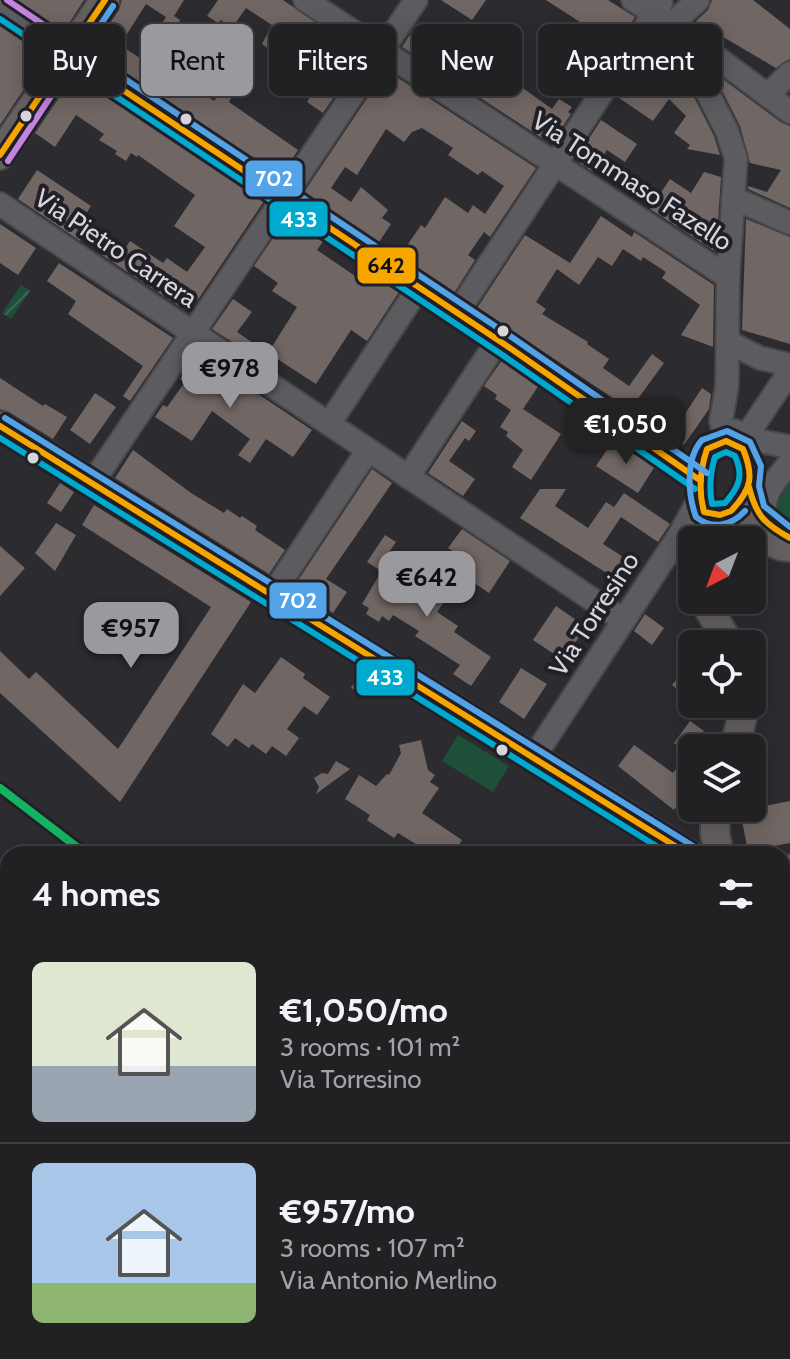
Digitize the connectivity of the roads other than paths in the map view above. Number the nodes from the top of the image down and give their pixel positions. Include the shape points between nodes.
1 (105, 0) edge
2 (305, 0) edge
3 (416, 0) edge
4 (633, 0) edge
5 (698, 0) edge
6 (0, 7) edge
7 (663, 11) edge
8 (25, 24) edge
9 (89, 24) edge
10 (341, 24) edge
11 (396, 30) edge
12 (396, 60) edge
13 (790, 73) edge
14 (125, 91) edge
15 (768, 95) junction
16 (40, 96) edge
17 (352, 96) edge
18 (790, 112) edge
19 (0, 155) edge
20 (555, 164) junction
21 (284, 197) junction
22 (733, 198) junction
23 (0, 204) edge
24 (790, 223) edge
25 (728, 277) junction
26 (414, 284) junction
27 (461, 306) junction
28 (192, 332) junction
29 (498, 340) junction
30 (728, 342) junction
31 (790, 368) edge
32 (325, 421) junction
33 (0, 426) edge
34 (790, 447) edge
35 (743, 449) junction
36 (364, 456) junction
37 (790, 462) edge
38 (413, 480) junction
39 (93, 482) junction
40 (705, 502) junction
41 (701, 526) edge
42 (785, 538) edge
43 (272, 595) junction
44 (623, 620) junction
45 (534, 757) junction
46 (715, 822) edge
47 (675, 846) edge
48 (717, 846) edge

1 - 9 main road
2 - 10 street, Via Tommaso Fazello
3 - 11 street
4 - 7 street
5 - 7 street
6 - 8 street
7 - 15 street
7 - 20 street
7 - 22 street via 727,131 736,158
12 - 20 street, Via Tommaso Fazello
13 - 15 street
14 - 21 street
15 - 18 street
16 - 19 main road
17 - 21 street
20 - 25 street, Via Tommaso Fazello
20 - 27 street
21 - 26 street
21 - 28 street
22 - 24 street
22 - 25 street
23 - 28 street, Via Pietro Carrera
25 - 30 street
26 - 27 street
26 - 32 street
27 - 29 street
28 - 32 street, Via Pietro Carrera
28 - 39 street
29 - 38 street
29 - 40 street
30 - 31 street
30 - 35 street via 727,386
31 - 35 street
32 - 36 street, Via Pietro Carrera
33 - 39 main road
34 - 35 street
35 - 40 street via 707,449 702,463
35 - 40 street via 731,512
35 - 42 main road via 755,511
36 - 38 street, Via Pietro Carrera
36 - 43 street
37 - 42 street via 764,499 765,515
38 - 44 street
39 - 43 main road
40 - 41 main road
40 - 42 main road via 781,546
40 - 44 street, Via Torresino
43 - 45 main road
44 - 45 street, Via Torresino
45 - 47 main road
46 - 48 main road

